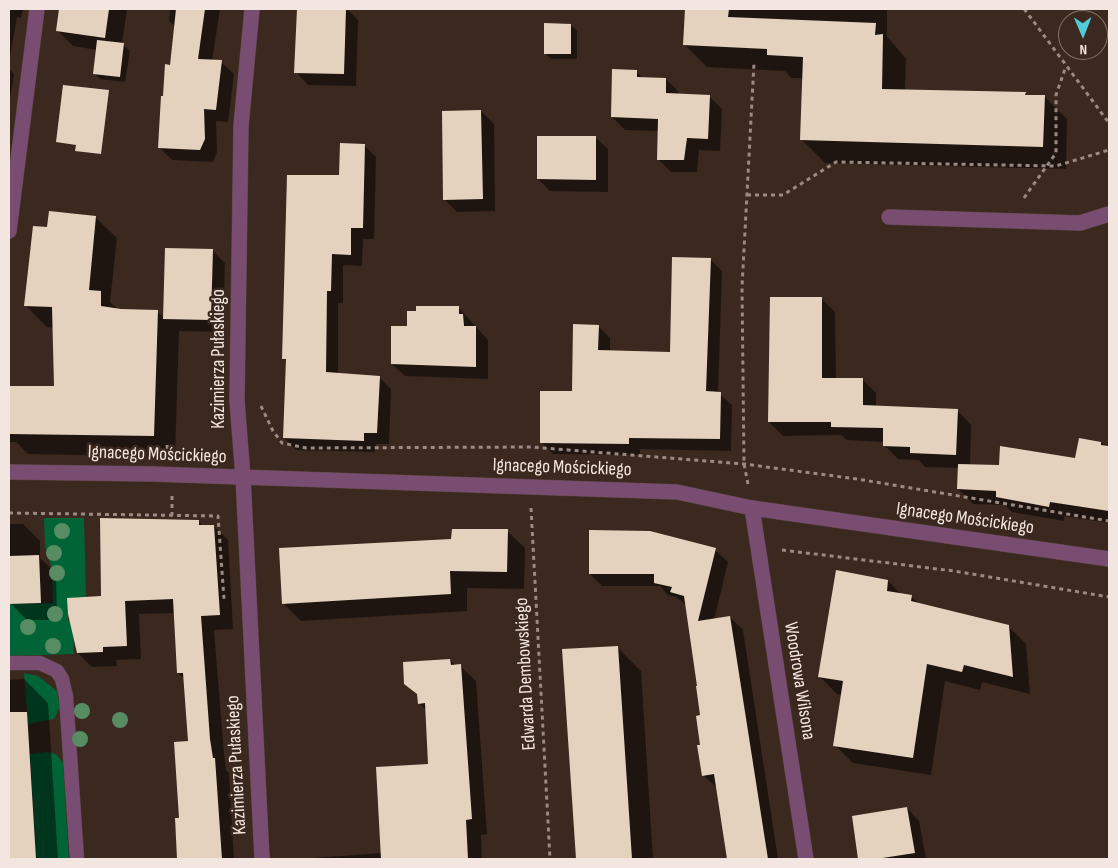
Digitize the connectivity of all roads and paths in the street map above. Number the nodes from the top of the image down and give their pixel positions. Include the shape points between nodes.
1 (37, 9) edge
2 (252, 9) edge
3 (1026, 9) edge
4 (754, 63) dead end
5 (1066, 66) junction
6 (1109, 123) edge
7 (1109, 150) edge
8 (1049, 166) junction
9 (747, 195) junction
10 (1109, 214) edge
11 (888, 217) dead end
12 (1006, 221) junction
13 (9, 231) edge
14 (260, 404) dead end
15 (744, 464) junction
16 (9, 472) edge
17 (243, 477) junction
18 (530, 487) junction
19 (752, 508) junction
20 (9, 513) edge
21 (1109, 521) edge
22 (759, 547) junction
23 (1109, 559) edge
24 (1109, 597) edge
25 (224, 600) dead end
26 (9, 664) edge
27 (77, 859) edge
28 (262, 859) edge
29 (550, 859) edge
30 (806, 859) edge

1 - 13 street
2 - 17 street, Kazimierza Pułaskiego via 241,146 237,401
3 - 5 path
4 - 9 path
5 - 6 path
5 - 8 path via 1056,95 1056,153
7 - 8 path
8 - 9 path via 836,162 783,195
8 - 12 path
9 - 15 path via 742,287
10 - 12 street via 1080,223
11 - 12 street
14 - 15 path via 272,431 282,443 306,448 531,447
15 - 19 path
15 - 21 path via 857,479
16 - 17 street, Ignacego Mościckiego
17 - 18 street, Ignacego Mościckiego
17 - 28 street, Kazimierza Pułaskiego
18 - 19 street, Ignacego Mościckiego via 677,492
18 - 29 path, Edwarda Dembowskiego
19 - 22 street, Woodrowa Wilsona
19 - 23 street, Ignacego Mościckiego
20 - 25 path via 218,516
22 - 24 path via 954,571
22 - 30 street, Woodrowa Wilsona
26 - 27 lane via 40,663 57,671 62,679 66,696

